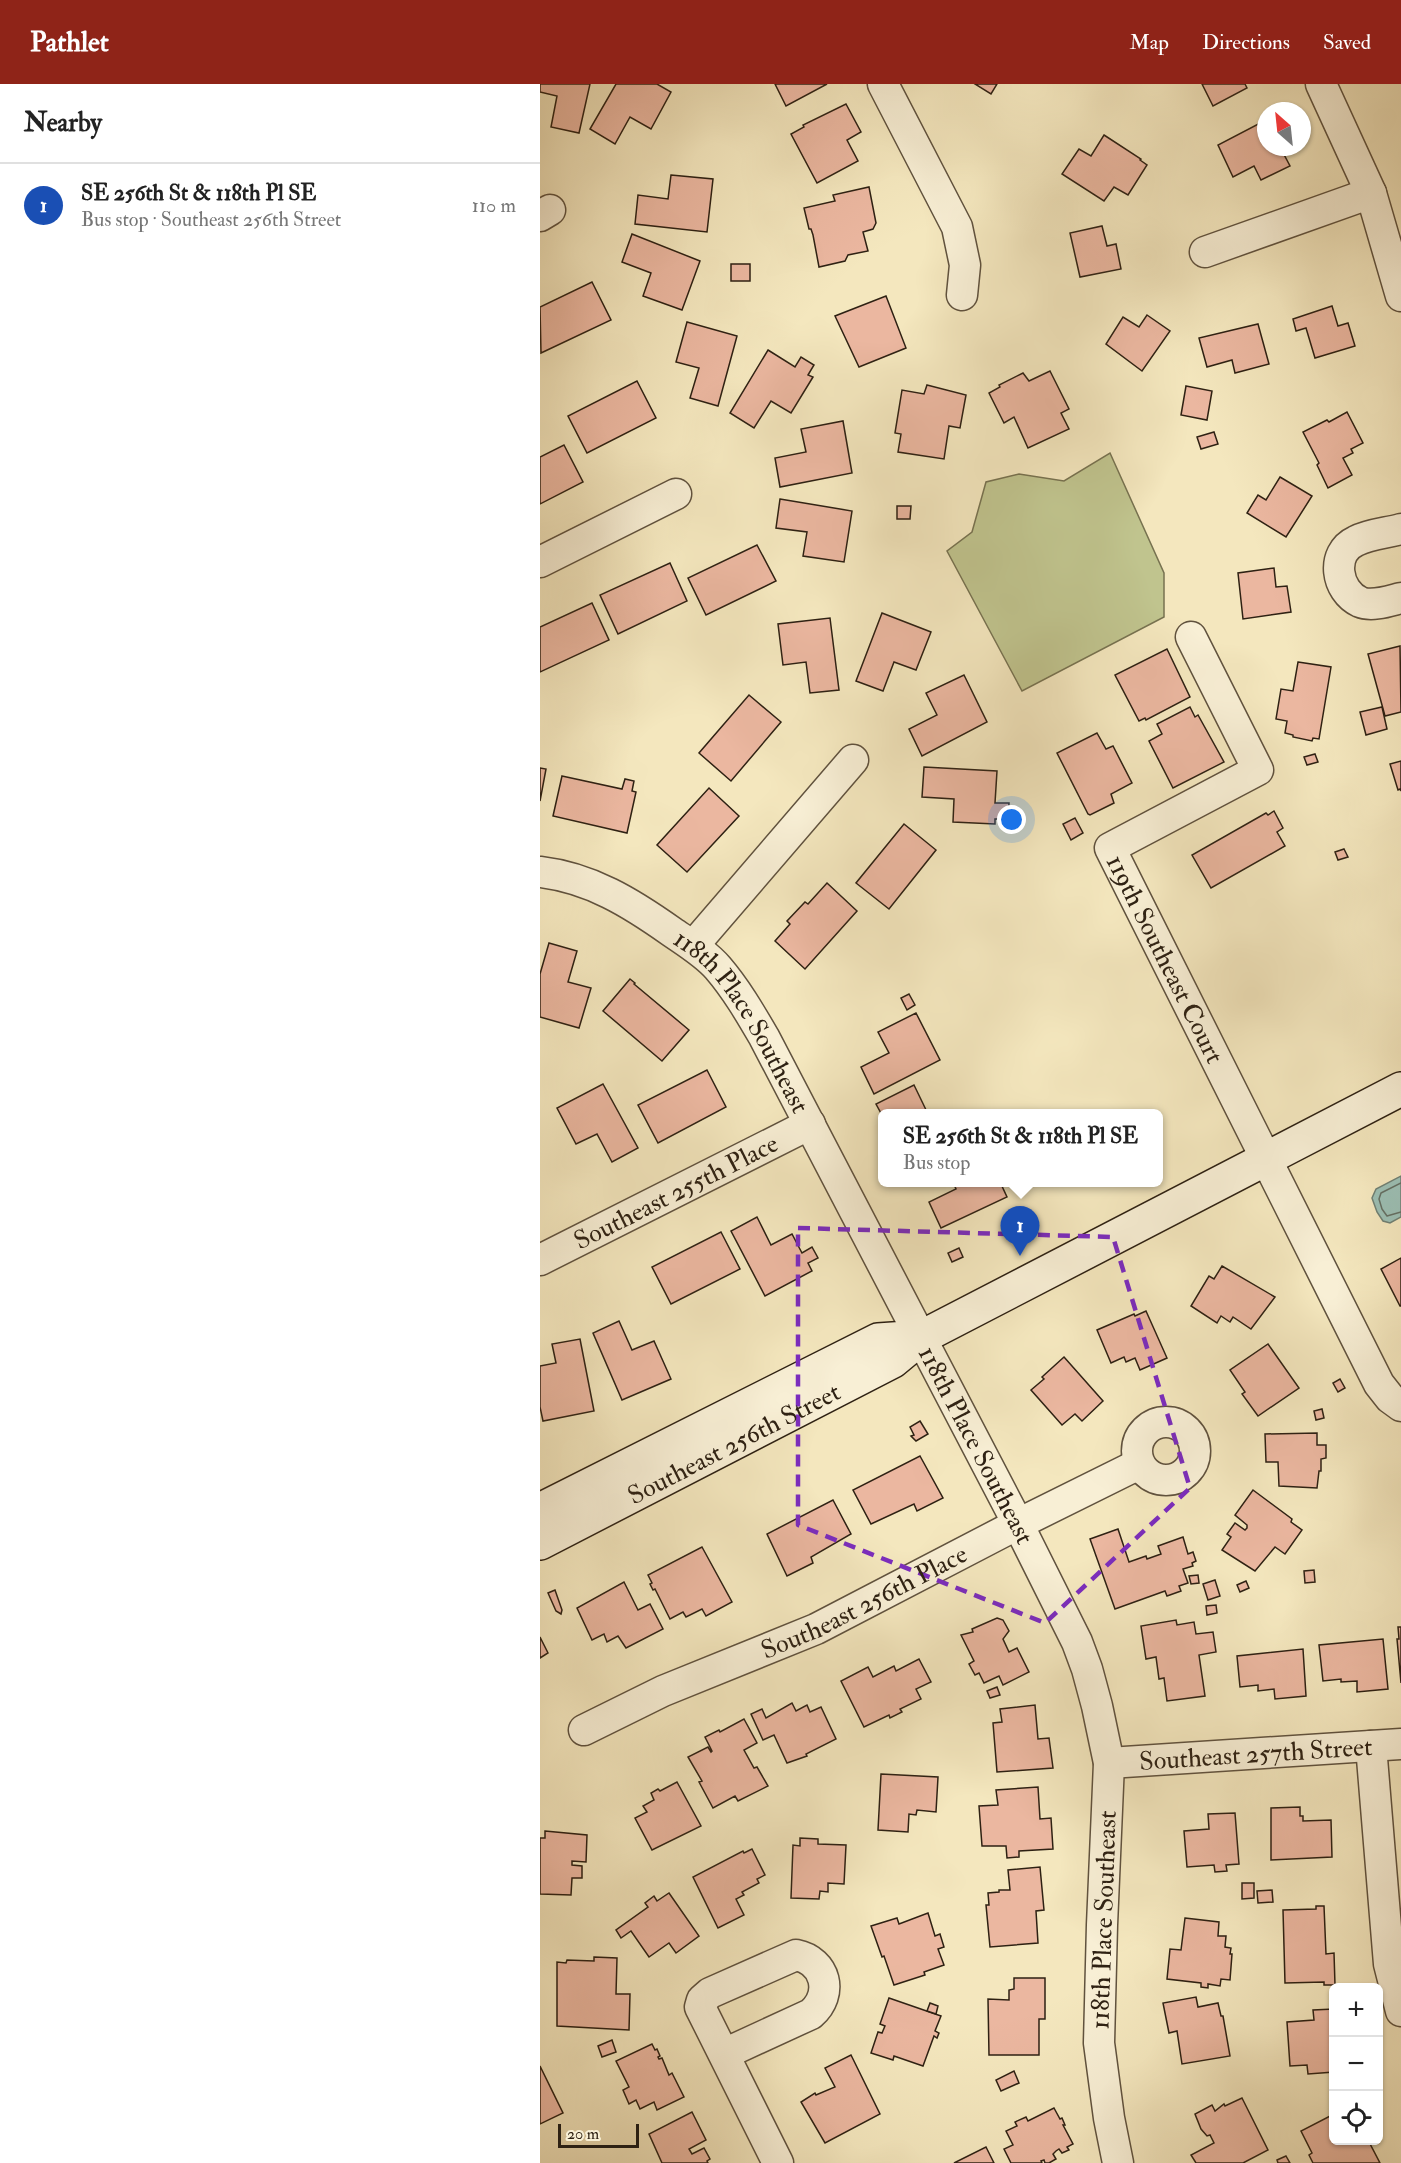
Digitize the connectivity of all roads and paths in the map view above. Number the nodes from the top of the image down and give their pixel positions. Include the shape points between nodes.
1 (883, 84) edge
2 (1321, 84) edge
3 (1371, 193) junction
4 (1204, 252) dead end
5 (962, 295) dead end
6 (1401, 297) edge
7 (676, 494) dead end
8 (1401, 529) edge
9 (540, 562) edge
10 (1401, 598) edge
11 (1191, 637) dead end
12 (853, 760) dead end
13 (540, 872) edge
14 (693, 946) junction
15 (1401, 1089) edge
16 (810, 1124) junction
17 (1266, 1158) junction
18 (540, 1260) edge
19 (922, 1337) junction
20 (1401, 1406) edge
21 (1139, 1464) dead end
22 (540, 1510) edge
23 (1018, 1524) junction
24 (540, 1543) edge
25 (584, 1730) dead end
26 (1401, 1744) edge
27 (1371, 1746) junction
28 (1109, 1763) junction
29 (1401, 2011) edge
30 (724, 2054) dead end
31 (778, 2163) edge
32 (1118, 2163) edge

1 - 5 street via 957,227 965,266
2 - 3 street
3 - 4 street
3 - 6 street
7 - 9 street
8 - 10 street via 1355,541 1343,554 1339,573 1343,586 1359,601 1368,604
11 - 17 street, 119th Southeast Court via 1258,770 1110,848
12 - 14 street
13 - 14 street, 118th Place Southeast via 579,880 629,902
14 - 16 street, 118th Place Southeast via 717,967 738,994
15 - 17 main road, Southeast 256th Street
16 - 18 street, Southeast 255th Place
16 - 19 street, 118th Place Southeast
17 - 19 main road, Southeast 256th Street
17 - 20 street via 1379,1384
19 - 22 main road, Southeast 256th Street via 878,1340
19 - 23 street, 118th Place Southeast
19 - 24 main road, Southeast 256th Street via 893,1361
21 - 23 street, Southeast 256th Place
23 - 25 street, Southeast 256th Place via 816,1629 663,1691
23 - 28 street, 118th Place Southeast via 1077,1642
26 - 27 street, Southeast 257th Street
27 - 28 street, Southeast 257th Street
27 - 29 street via 1389,1964
28 - 32 street, 118th Place Southeast via 1099,2043
30 - 31 street

